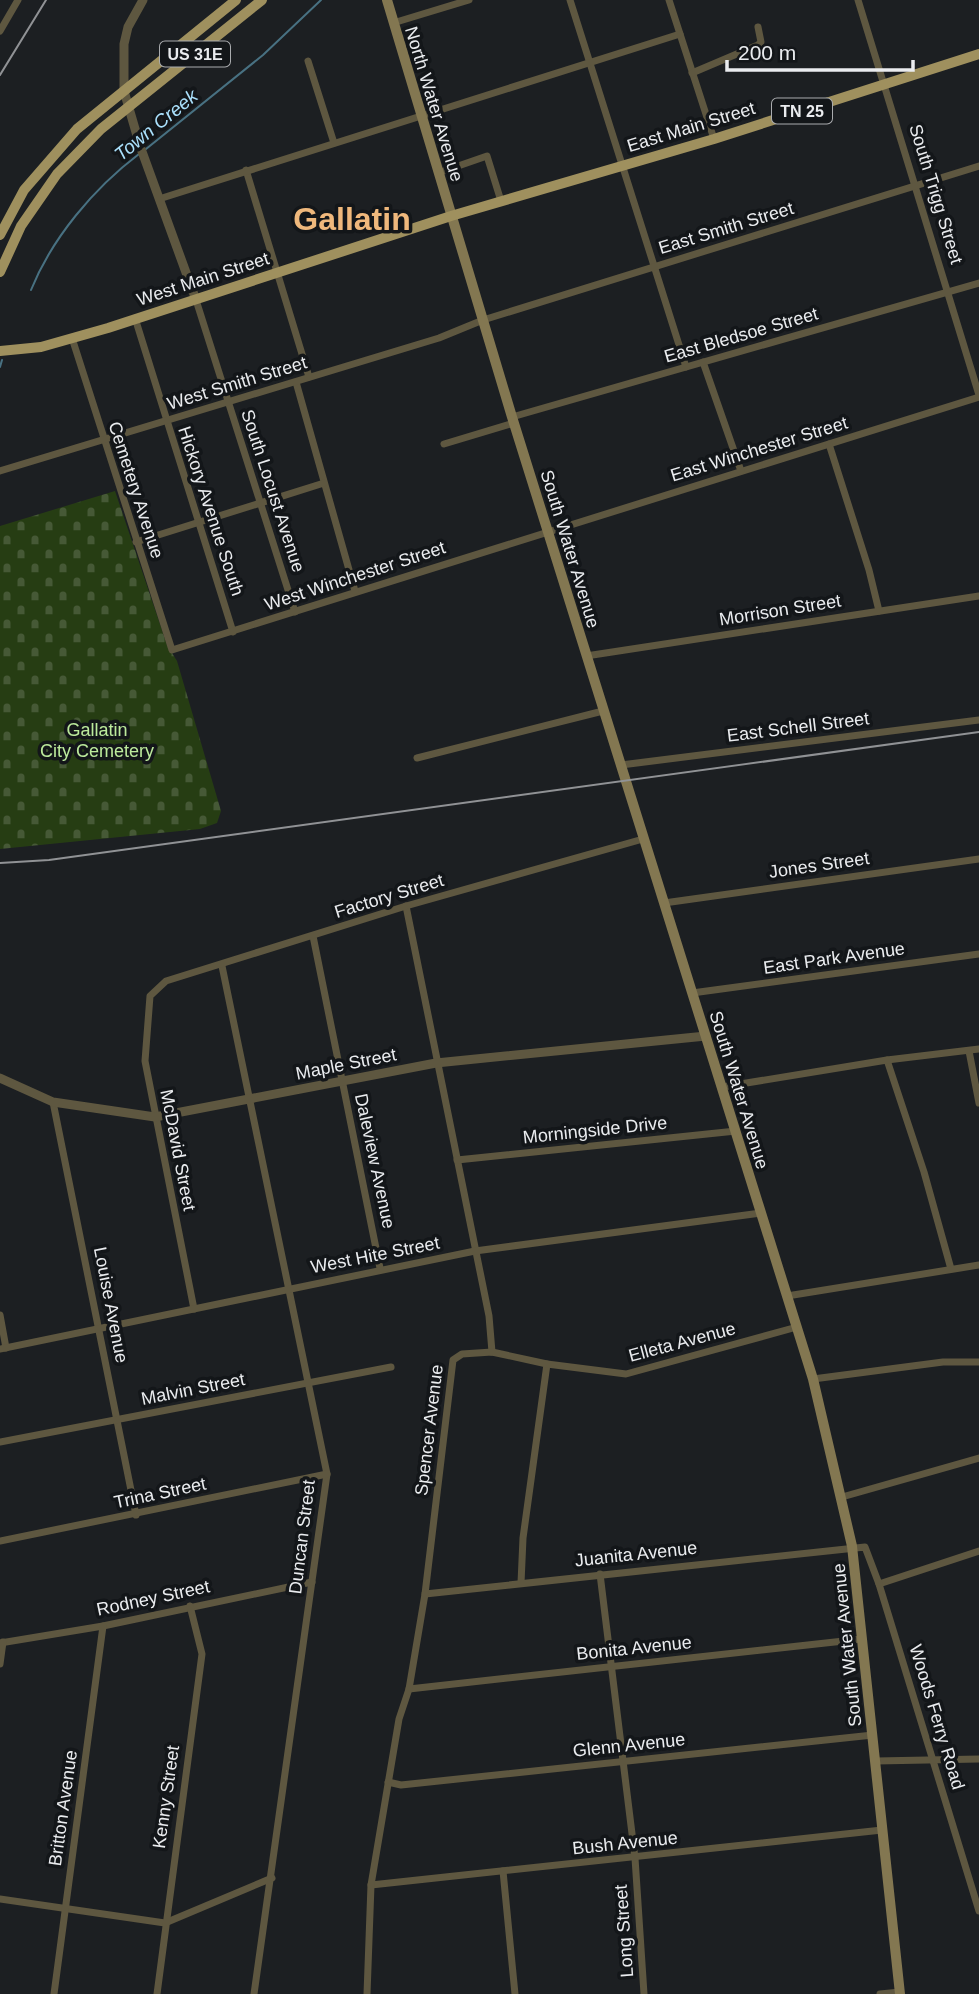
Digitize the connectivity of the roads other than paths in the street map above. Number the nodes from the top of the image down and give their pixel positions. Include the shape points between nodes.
1 (19, 0) edge
2 (143, 0) edge
3 (236, 0) edge
4 (262, 0) edge
5 (387, 0) edge
6 (469, 0) edge
7 (570, 0) edge
8 (669, 0) edge
9 (858, 0) edge
10 (393, 23) junction
11 (758, 27) dead end
12 (0, 31) edge
13 (680, 34) junction
14 (979, 54) edge
15 (308, 61) dead end
16 (590, 64) junction
17 (692, 73) junction
18 (886, 83) junction
19 (124, 91) junction
20 (128, 108) junction
21 (420, 117) junction
22 (714, 139) junction
23 (334, 143) junction
24 (625, 166) junction
25 (979, 166) edge
26 (246, 170) junction
27 (438, 173) junction
28 (916, 185) junction
29 (20, 197) junction
30 (159, 199) junction
31 (501, 201) junction
32 (36, 205) junction
33 (451, 216) junction
34 (0, 234) edge
35 (655, 267) junction
36 (0, 272) edge
37 (276, 274) junction
38 (979, 283) edge
39 (949, 292) junction
40 (196, 300) junction
41 (135, 318) junction
42 (483, 320) junction
43 (72, 338) junction
44 (1, 351) edge
45 (703, 362) junction
46 (686, 367) junction
47 (309, 377) junction
48 (296, 382) junction
49 (979, 396) edge
50 (229, 403) junction
51 (513, 420) junction
52 (166, 421) junction
53 (103, 442) junction
54 (444, 444) dead end
55 (829, 444) junction
56 (0, 471) edge
57 (741, 471) junction
58 (324, 483) junction
59 (263, 505) junction
60 (200, 523) junction
61 (548, 531) junction
62 (136, 542) junction
63 (355, 591) junction
64 (979, 596) edge
65 (879, 611) junction
66 (295, 612) junction
67 (233, 632) junction
68 (172, 650) joint
69 (586, 656) junction
70 (603, 711) junction
71 (979, 720) edge
72 (417, 758) dead end
73 (621, 765) junction
74 (643, 839) junction
75 (979, 859) edge
76 (664, 903) junction
77 (406, 906) junction
78 (313, 936) junction
79 (979, 954) edge
80 (222, 966) junction
81 (692, 993) junction
82 (150, 996) joint
83 (706, 1036) junction
84 (979, 1049) edge
85 (969, 1051) junction
86 (887, 1060) junction
87 (436, 1063) junction
88 (0, 1078) edge
89 (342, 1081) junction
90 (722, 1087) junction
91 (250, 1100) junction
92 (53, 1102) junction
93 (979, 1103) edge
94 (155, 1116) junction
95 (736, 1131) junction
96 (457, 1160) junction
97 (761, 1213) junction
98 (475, 1251) junction
99 (979, 1265) edge
100 (380, 1268) junction
101 (951, 1269) junction
102 (290, 1288) junction
103 (787, 1296) junction
104 (194, 1309) junction
105 (0, 1315) edge
106 (797, 1327) junction
107 (100, 1328) junction
108 (3, 1348) edge
109 (492, 1352) junction
110 (979, 1362) edge
111 (547, 1364) junction
112 (391, 1367) dead end
113 (813, 1379) junction
114 (306, 1385) junction
115 (117, 1420) junction
116 (0, 1443) edge
117 (979, 1458) edge
118 (327, 1474) junction
119 (842, 1497) junction
120 (136, 1515) junction
121 (0, 1541) edge
122 (852, 1546) junction
123 (979, 1551) edge
124 (600, 1574) junction
125 (313, 1582) junction
126 (522, 1583) junction
127 (879, 1584) junction
128 (425, 1594) junction
129 (190, 1606) junction
130 (103, 1626) junction
131 (862, 1639) junction
132 (1, 1643) edge
133 (0, 1664) edge
134 (610, 1667) junction
135 (409, 1689) junction
136 (873, 1735) junction
137 (979, 1759) edge
138 (934, 1760) junction
139 (876, 1761) junction
140 (624, 1762) junction
141 (388, 1782) junction
142 (882, 1830) junction
143 (635, 1857) junction
144 (503, 1871) junction
145 (272, 1878) junction
146 (970, 1881) junction
147 (979, 1882) edge
148 (371, 1885) junction
149 (0, 1899) edge
150 (65, 1909) junction
151 (979, 1911) edge
152 (165, 1923) junction
153 (900, 1993) edge
154 (54, 1994) edge
155 (157, 1994) edge
156 (254, 1994) edge
157 (367, 1994) edge
158 (515, 1994) edge
159 (644, 1994) edge
160 (880, 1994) edge

1 - 12 street
2 - 19 street via 124,44
3 - 19 main road, US 31E
4 - 20 main road, US 31E
5 - 10 main road, North Water Avenue
6 - 10 street
7 - 16 street
8 - 13 street
9 - 18 street, South Trigg Street
10 - 21 main road, North Water Avenue
11 - 17 street via 758,45
13 - 16 street
13 - 17 street
14 - 18 main road, East Main Street / TN 25
15 - 23 street
16 - 21 street
16 - 24 street
17 - 22 street
18 - 22 main road, East Main Street / TN 25
18 - 28 street, South Trigg Street
19 - 20 street
19 - 29 main road, US 31E via 77,128
20 - 30 street
20 - 32 main road, US 31E via 57,174
21 - 23 street
21 - 27 main road, North Water Avenue
22 - 24 main road, East Main Street / TN 25
23 - 26 street
24 - 31 main road, East Main Street / TN 25
24 - 35 street
25 - 28 street, East Smith Street
26 - 30 street
26 - 37 street
27 - 31 street via 487,156
27 - 33 main road, North Water Avenue
28 - 35 street, East Smith Street
28 - 39 street, South Trigg Street
29 - 32 main road
29 - 34 main road, US 31E
30 - 40 street
31 - 33 main road, East Main Street / TN 25
32 - 36 main road, US 31E via 13,240
33 - 37 main road, West Main Street / TN 25
33 - 42 main road, South Water Avenue
35 - 42 street, East Smith Street
35 - 46 street
37 - 40 main road, West Main Street / TN 25
37 - 47 street
38 - 39 street, East Bledsoe Street
39 - 45 street, East Bledsoe Street
39 - 49 street, South Trigg Street
40 - 41 main road, West Main Street / TN 25
40 - 50 street, South Locust Avenue
41 - 43 main road, West Main Street / TN 25
41 - 52 street, Hickory Avenue South
42 - 47 street, West Smith Street
42 - 51 main road, South Water Avenue
43 - 44 main road, West Main Street / TN 25
43 - 53 street, Cemetery Avenue
45 - 46 street, East Bledsoe Street
45 - 57 street
46 - 51 street, East Bledsoe Street
47 - 48 street, West Smith Street
48 - 50 street, West Smith Street
48 - 58 street
49 - 55 street, East Winchester Street
50 - 52 street, West Smith Street
50 - 59 street, South Locust Avenue
51 - 54 street, East Bledsoe Street
51 - 61 main road, South Water Avenue
52 - 53 street, West Smith Street
52 - 60 street, Hickory Avenue South
53 - 56 street, West Smith Street
53 - 62 street, Cemetery Avenue
55 - 57 street, East Winchester Street
55 - 65 street
57 - 61 street, East Winchester Street
58 - 59 street
58 - 63 street
59 - 60 street
59 - 66 street, South Locust Avenue
60 - 62 street
60 - 67 street, Hickory Avenue South
61 - 63 street, West Winchester Street
61 - 69 main road, South Water Avenue
62 - 68 street, Cemetery Avenue
63 - 66 street, West Winchester Street
64 - 65 street, Morrison Street
65 - 69 street, Morrison Street
66 - 67 street, West Winchester Street
67 - 68 street, West Winchester Street
69 - 70 main road, South Water Avenue
70 - 72 street
70 - 73 main road, South Water Avenue
71 - 73 street, East Schell Street
73 - 74 main road, South Water Avenue
74 - 76 main road, South Water Avenue
74 - 77 street, Factory Street
75 - 76 street, Jones Street
76 - 81 main road, South Water Avenue
77 - 78 street, Factory Street
77 - 87 street
78 - 80 street, Factory Street
78 - 89 street, Daleview Avenue
79 - 81 street, East Park Avenue
80 - 82 street, Factory Street via 166,981
80 - 91 street, Duncan Street
81 - 83 main road, South Water Avenue
82 - 94 street, McDavid Street via 145,1060
83 - 87 street, Maple Street
83 - 90 main road, South Water Avenue
84 - 85 street
85 - 86 street
85 - 93 street
86 - 90 street
86 - 101 street
87 - 89 street, Maple Street
87 - 96 street
88 - 92 street, Maple Street
89 - 91 street, Maple Street
89 - 100 street, Daleview Avenue
90 - 95 main road, South Water Avenue
91 - 94 street, Maple Street
91 - 102 street, Duncan Street
92 - 94 street, Maple Street
92 - 107 street, Louise Avenue
94 - 104 street, McDavid Street
95 - 96 street, Morningside Drive
95 - 97 main road, South Water Avenue
96 - 98 street
97 - 98 street, West Hite Street
97 - 103 main road, South Water Avenue
98 - 100 street, West Hite Street
98 - 109 street
99 - 101 street
100 - 102 street, West Hite Street
101 - 103 street
102 - 104 street, West Hite Street
102 - 114 street, Duncan Street
103 - 106 main road, South Water Avenue
104 - 107 street, West Hite Street
105 - 108 street
106 - 111 street, Elleta Avenue via 626,1374
106 - 113 main road, South Water Avenue
107 - 108 street, West Hite Street
107 - 115 street, Louise Avenue
109 - 111 street, Elleta Avenue
109 - 128 street, Spencer Avenue via 462,1354 453,1360
110 - 113 street via 943,1362
111 - 126 street via 523,1538
112 - 114 street, Malvin Street
113 - 119 main road, South Water Avenue
114 - 115 street, Malvin Street
114 - 118 street, Duncan Street
115 - 116 street, Malvin Street
115 - 120 street, Louise Avenue
117 - 119 street
118 - 120 street, Trina Street
118 - 125 street, Duncan Street
119 - 122 main road, South Water Avenue
120 - 121 street, Trina Street
122 - 124 street, Juanita Avenue
122 - 127 street, Woods Ferry Road via 868,1551
122 - 131 main road, South Water Avenue
123 - 127 street
124 - 126 street, Juanita Avenue
124 - 134 street, Long Street
125 - 129 street, Rodney Street
125 - 145 street, Duncan Street
126 - 128 street, Juanita Avenue
127 - 138 street, Woods Ferry Road
128 - 135 street, Spencer Avenue
129 - 130 street, Rodney Street
129 - 152 street, Kenny Street via 202,1654
130 - 132 street, Rodney Street
130 - 150 street, Britton Avenue
131 - 134 street, Bonita Avenue
131 - 136 main road, South Water Avenue
132 - 133 street
134 - 135 street, Bonita Avenue
134 - 140 street, Long Street
135 - 141 street, Spencer Avenue
136 - 139 main road, South Water Avenue
136 - 140 street, Glenn Avenue
137 - 138 street
138 - 139 street
138 - 146 street, Woods Ferry Road
139 - 142 main road, South Water Avenue
140 - 141 street, Glenn Avenue via 401,1785
140 - 143 street, Long Street
141 - 148 street, Spencer Avenue
142 - 143 street, Bush Avenue
142 - 153 main road, South Water Avenue
143 - 144 street, Bush Avenue
143 - 159 street, Long Street
144 - 148 street, Bush Avenue
144 - 158 street
145 - 152 street
145 - 156 street, Duncan Street
146 - 147 street
146 - 151 street, Woods Ferry Road
148 - 157 street, Spencer Avenue
149 - 150 street
150 - 152 street
150 - 154 street, Britton Avenue
152 - 155 street, Kenny Street
153 - 160 street

